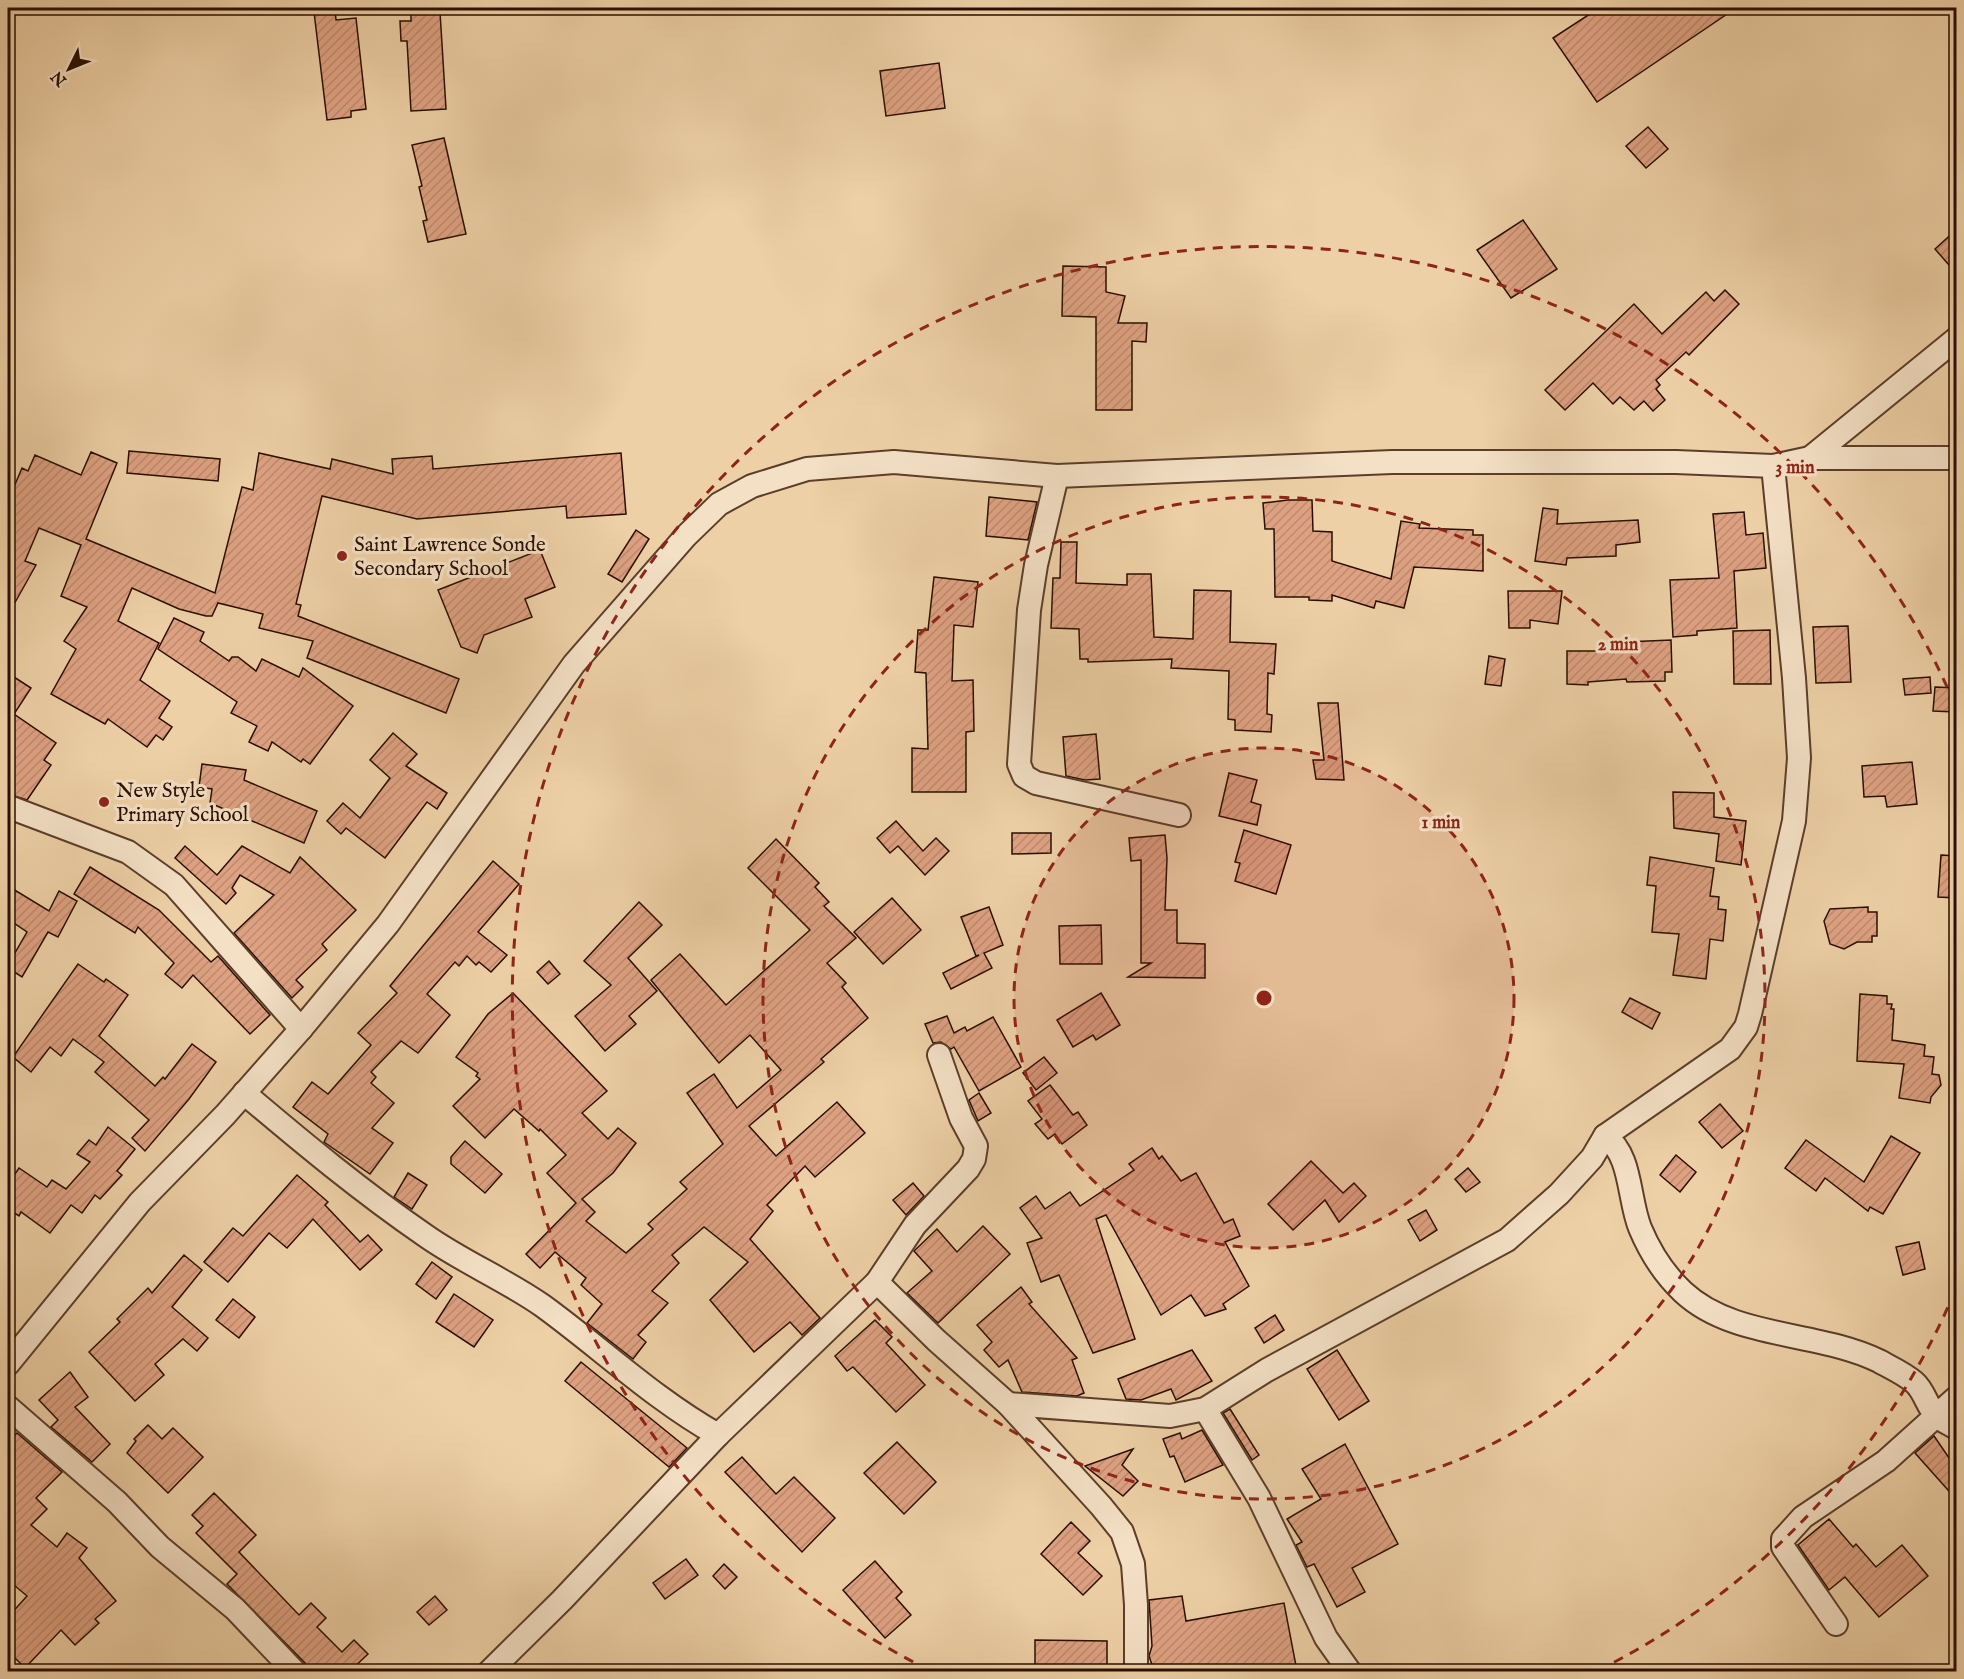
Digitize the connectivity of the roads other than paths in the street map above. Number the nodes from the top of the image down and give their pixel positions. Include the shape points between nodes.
1 (1956, 339) edge
2 (1810, 458) junction
3 (1956, 458) edge
4 (1773, 466) junction
5 (1057, 476) junction
6 (8, 809) edge
7 (1179, 815) dead end
8 (301, 1029) junction
9 (939, 1056) dead end
10 (244, 1093) junction
11 (1605, 1136) junction
12 (877, 1282) junction
13 (8, 1364) edge
14 (1956, 1398) edge
15 (1008, 1404) junction
16 (8, 1407) edge
17 (1205, 1409) junction
18 (1936, 1416) junction
19 (1956, 1428) edge
20 (718, 1435) junction
21 (1836, 1624) dead end
22 (295, 1671) edge
23 (489, 1671) edge
24 (1136, 1671) edge
25 (1350, 1671) edge

1 - 2 street
2 - 3 street
2 - 4 street
4 - 5 street via 1392,462
4 - 11 street via 1799,758 1794,821 1750,1014 1730,1049
5 - 7 street via 1029,610 1019,764 1024,776 1036,783
5 - 8 street via 894,462 807,469 753,486 719,504 574,664 388,924
6 - 8 street via 128,852 149,865 174,885
8 - 10 street
9 - 12 street via 961,1118 976,1146 974,1159 915,1225
10 - 13 street via 140,1202
10 - 20 street via 338,1171 427,1237 542,1305 632,1378
11 - 17 street via 1592,1158 1559,1194 1507,1240 1267,1370
11 - 18 street via 1624,1160 1640,1227 1655,1259 1702,1308 1724,1318 1878,1361 1916,1383
12 - 15 street
12 - 20 street
14 - 18 street
15 - 17 street via 1170,1416
15 - 24 street via 1122,1532 1132,1564
16 - 22 street via 117,1502 160,1547 235,1609
17 - 25 street via 1259,1498 1326,1638
18 - 19 street
18 - 21 street via 1886,1461 1803,1518 1783,1539 1783,1547
20 - 23 street

